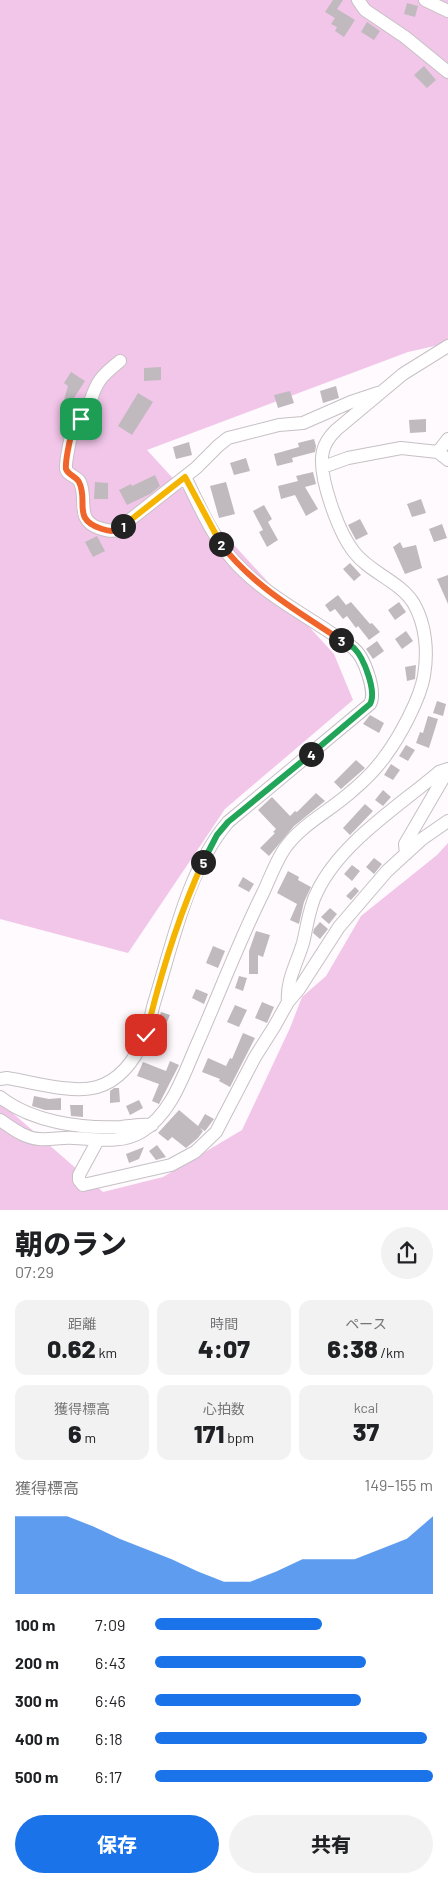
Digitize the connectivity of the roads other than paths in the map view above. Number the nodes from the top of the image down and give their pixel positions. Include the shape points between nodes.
1 (358, 0) edge
2 (426, 0) edge
3 (448, 11) edge
4 (448, 72) edge
5 (448, 346) edge
6 (120, 361) dead end
7 (382, 392) junction
8 (448, 439) edge
9 (443, 456) edge
10 (322, 467) junction
11 (185, 477) junction
12 (448, 769) edge
13 (448, 821) edge
14 (406, 854) junction
15 (288, 1002) junction
16 (0, 1079) edge
17 (0, 1097) edge
18 (0, 1120) edge
19 (152, 1124) junction
20 (98, 1140) junction

1 - 4 street via 365,10
2 - 3 street
5 - 7 street via 403,374
6 - 11 street via 101,379 86,414 73,427 66,467 80,483 85,519 91,525 117,530
7 - 10 street via 329,437 322,451
7 - 11 street via 304,423 279,425 228,438
8 - 9 street
9 - 10 street via 401,448 348,458
10 - 19 street via 336,520 354,553 407,595 419,613 427,658 424,679 415,706 386,756 352,791 298,833 284,849 171,1100
11 - 16 street via 218,539 234,561 266,589 355,649 366,669 373,699 228,822 217,835 184,906 146,1035 129,1066 114,1079 97,1087 81,1089
12 - 14 street via 405,844
12 - 15 street via 439,772 391,810 345,850 328,872 316,893 287,990
13 - 14 street
14 - 15 street via 387,871 339,927
15 - 20 street via 216,1132 195,1152 171,1165 83,1185 79,1175
17 - 19 street via 28,1114 49,1121 101,1127
18 - 20 street via 19,1133 37,1139
19 - 20 street via 131,1137

